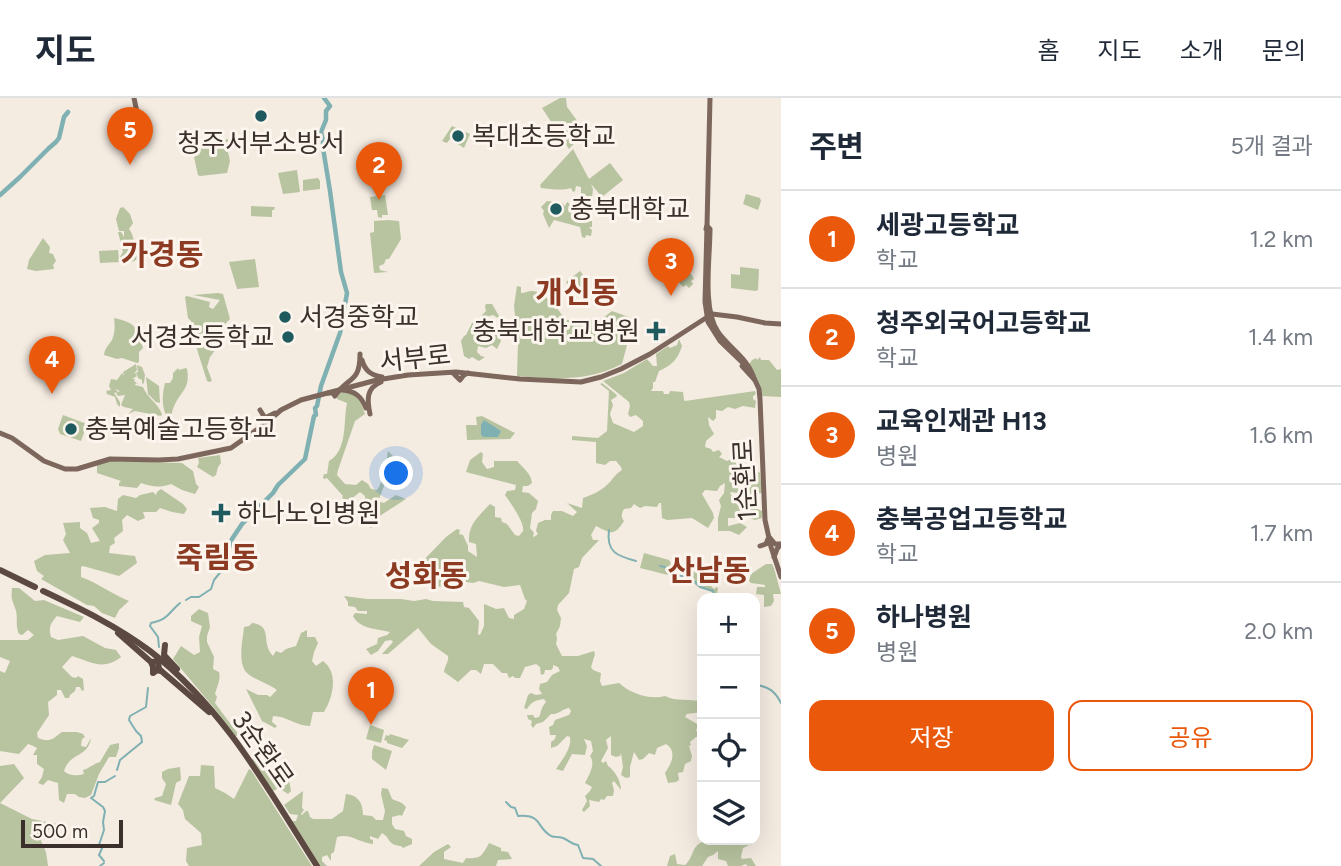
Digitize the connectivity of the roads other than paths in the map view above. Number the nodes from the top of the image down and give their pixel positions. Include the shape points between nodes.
1 (134, 98) edge
2 (710, 98) edge
3 (139, 122) dead end
4 (707, 226) junction
5 (709, 308) junction
6 (713, 315) junction
7 (698, 322) junction
8 (781, 324) edge
9 (711, 325) junction
10 (392, 378) junction
11 (754, 379) junction
12 (339, 389) junction
13 (280, 410) junction
14 (260, 425) junction
15 (0, 433) edge
16 (226, 449) junction
17 (768, 536) junction
18 (760, 547) dead end
19 (774, 557) junction
20 (0, 571) edge
21 (781, 577) edge
22 (34, 588) dead end
23 (42, 592) dead end
24 (95, 617) junction
25 (152, 652) junction
26 (164, 665) junction
27 (237, 743) junction
28 (316, 866) edge

1 - 3 main road
2 - 4 main road
4 - 5 main road
4 - 6 main road via 703,309
4 - 11 main road, 1순환로, bridge via 708,321
5 - 6 main road
5 - 6 main road
6 - 7 main road, 서부로
6 - 8 main road
6 - 9 main road
6 - 9 main road
7 - 9 main road
7 - 10 main road, 서부로 via 621,369 581,382 449,372
9 - 11 main road via 752,370
10 - 12 main road, 서부로
10 - 12 main road via 369,373 360,354 356,374
10 - 12 main road via 370,390 370,414 358,394
11 - 17 main road, 1순환로 via 760,399
12 - 13 main road, 서부로 via 335,396 321,394
13 - 14 main road
13 - 14 main road via 265,418 260,410
13 - 16 main road
14 - 16 main road
15 - 16 main road via 65,469 110,460 167,460
17 - 18 main road
17 - 19 main road, 1순환로
17 - 19 main road via 781,544
19 - 21 main road, 1순환로
20 - 22 highway
23 - 24 highway
24 - 25 highway
24 - 26 highway via 151,662 153,673
25 - 26 highway
25 - 26 highway via 165,645
26 - 27 highway, 3순환로
26 - 27 highway, 3순환로 via 196,692
27 - 28 highway, 3순환로

